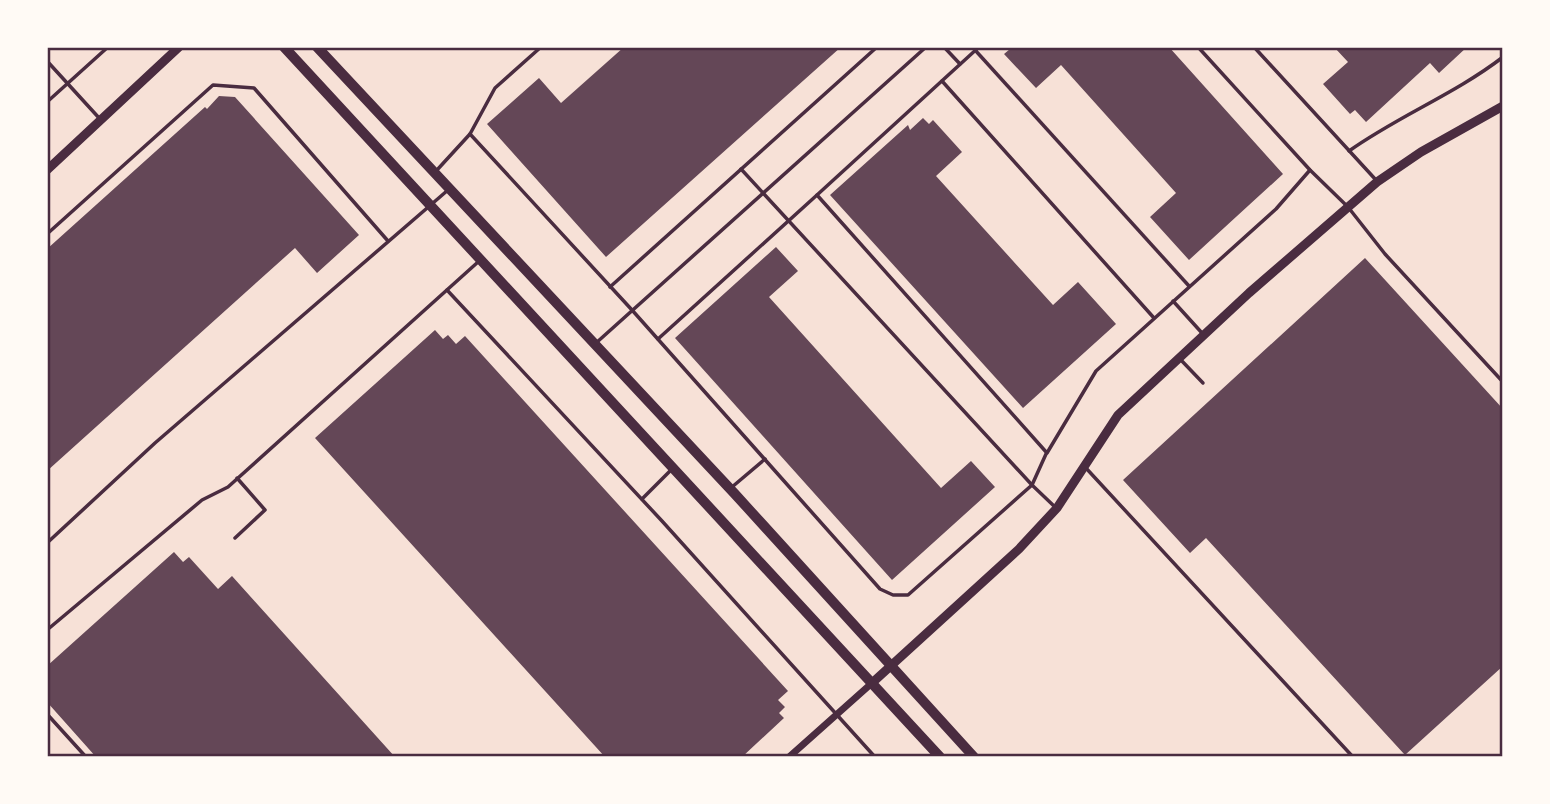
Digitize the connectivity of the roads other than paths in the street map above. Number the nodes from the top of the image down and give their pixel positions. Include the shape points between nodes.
1 (108, 47) edge
2 (179, 47) edge
3 (284, 47) edge
4 (317, 47) edge
5 (541, 47) edge
6 (877, 47) edge
7 (926, 47) edge
8 (944, 47) edge
9 (1198, 47) edge
10 (1254, 47) edge
11 (977, 49) edge
12 (1503, 57) edge
13 (47, 61) edge
14 (960, 64) junction
15 (942, 81) junction
16 (66, 85) junction
17 (47, 102) edge
18 (1503, 106) edge
19 (101, 120) junction
20 (470, 135) junction
21 (1349, 151) junction
22 (741, 169) junction
23 (47, 170) edge
24 (1310, 170) junction
25 (434, 173) junction
26 (1377, 181) junction
27 (449, 189) junction
28 (763, 193) junction
29 (817, 195) junction
30 (429, 206) junction
31 (1348, 207) junction
32 (788, 221) junction
33 (47, 234) edge
34 (388, 241) junction
35 (480, 260) junction
36 (611, 286) junction
37 (1189, 286) junction
38 (447, 290) junction
39 (1173, 301) junction
40 (632, 310) junction
41 (1154, 318) junction
42 (1204, 335) junction
43 (658, 339) junction
44 (594, 345) junction
45 (1180, 358) junction
46 (1203, 383) dead end
47 (1503, 383) edge
48 (1047, 453) junction
49 (765, 459) junction
50 (1084, 466) junction
51 (673, 469) junction
52 (237, 478) junction
53 (1032, 485) junction
54 (730, 489) junction
55 (641, 499) junction
56 (1057, 508) junction
57 (235, 538) dead end
58 (47, 543) edge
59 (47, 630) edge
60 (891, 665) junction
61 (872, 683) junction
62 (47, 714) edge
63 (836, 715) junction
64 (86, 757) edge
65 (789, 757) edge
66 (875, 757) edge
67 (940, 757) edge
68 (974, 757) edge
69 (1353, 757) edge

1 - 16 lane
2 - 19 street
3 - 30 main road
4 - 25 main road
5 - 20 lane via 495,88
6 - 22 lane
7 - 28 lane
8 - 14 lane
9 - 24 lane
10 - 21 lane
11 - 14 lane
11 - 37 lane
12 - 21 lane via 1461,87
13 - 16 lane
14 - 15 lane
15 - 29 lane
15 - 41 lane
16 - 17 lane
16 - 19 lane
18 - 26 street
19 - 23 street
20 - 25 lane
20 - 36 lane
21 - 26 lane
22 - 28 lane
22 - 36 lane
24 - 31 lane
24 - 37 lane via 1276,209
25 - 27 main road
26 - 31 street
27 - 30 lane
27 - 44 main road
28 - 32 lane
28 - 40 lane
29 - 32 lane
29 - 48 lane
30 - 34 lane
30 - 35 main road
31 - 42 street
31 - 47 lane
32 - 43 lane
32 - 53 lane
33 - 34 lane via 214,85 254,88
34 - 58 lane
35 - 38 lane
35 - 51 main road
36 - 40 lane
37 - 39 lane
38 - 52 lane
38 - 55 lane
39 - 41 lane
39 - 42 lane
40 - 43 lane
40 - 44 lane
41 - 48 lane via 1096,371
42 - 45 street
43 - 49 lane
44 - 54 main road
45 - 46 lane
45 - 50 street via 1118,415
48 - 53 lane
49 - 53 lane via 880,589 893,596 908,595
49 - 54 lane
50 - 56 street
50 - 69 lane
51 - 55 lane
51 - 61 main road
52 - 57 lane via 265,510
52 - 59 lane via 202,500
53 - 56 lane
54 - 60 main road
55 - 63 lane
56 - 60 street
60 - 61 street
60 - 68 main road
61 - 63 street
61 - 67 main road
62 - 64 lane
63 - 65 street
63 - 66 lane

